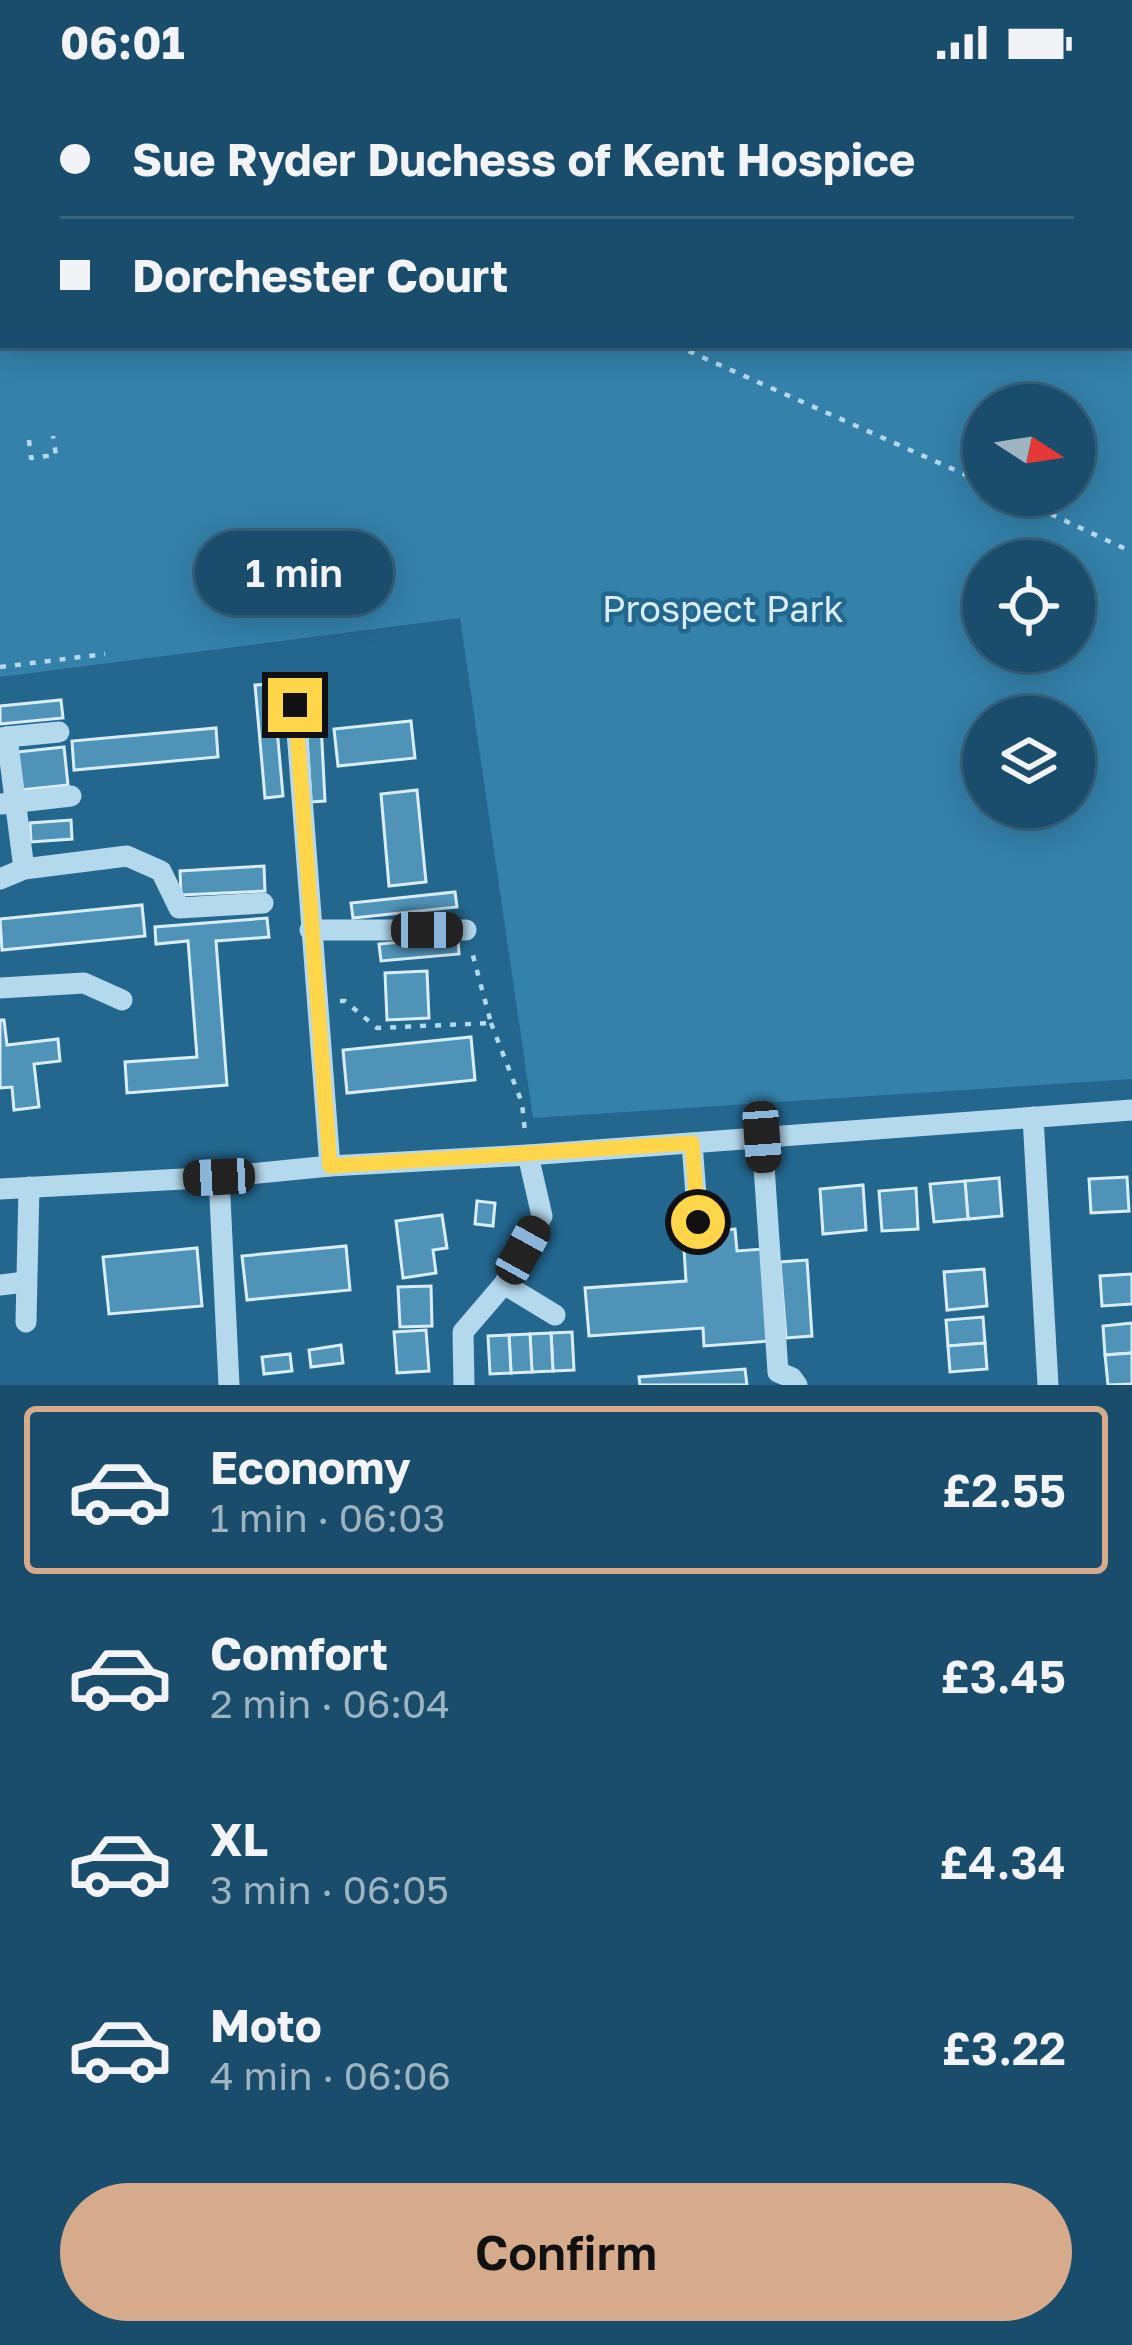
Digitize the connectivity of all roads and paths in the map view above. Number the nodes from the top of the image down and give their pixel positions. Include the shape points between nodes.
1 (682, 348) edge
2 (53, 436) dead end
3 (28, 440) dead end
4 (963, 474) edge
5 (1055, 516) edge
6 (1132, 552) edge
7 (105, 654) dead end
8 (0, 667) edge
9 (295, 705) dead end
10 (59, 732) dead end
11 (4, 737) edge
12 (71, 796) dead end
13 (7, 803) edge
14 (24, 869) junction
15 (0, 879) edge
16 (263, 903) dead end
17 (310, 930) junction
18 (466, 930) joint
19 (0, 988) edge
20 (122, 1000) dead end
21 (316, 1004) junction
22 (491, 1023) junction
23 (1132, 1110) edge
24 (1033, 1117) junction
25 (762, 1137) junction
26 (692, 1143) junction
27 (529, 1155) junction
28 (330, 1166) junction
29 (219, 1177) junction
30 (29, 1187) junction
31 (0, 1189) edge
32 (698, 1222) dead end
33 (25, 1282) junction
34 (504, 1283) junction
35 (0, 1285) edge
36 (555, 1315) dead end
37 (26, 1322) dead end
38 (229, 1385) edge
39 (464, 1385) edge
40 (797, 1385) edge
41 (1048, 1385) edge

1 - 4 path
2 - 3 path via 56,455 31,458
5 - 6 path
7 - 8 path
9 - 17 street
10 - 11 street
11 - 13 street
12 - 13 street
13 - 14 street
14 - 15 street
14 - 16 street via 127,856 161,871 179,908
17 - 18 street
17 - 21 street
18 - 22 path
19 - 20 street via 83,983
21 - 22 path via 345,1001 377,1028
21 - 28 street
22 - 27 path via 522,1103
23 - 24 street
24 - 25 street
24 - 41 street
25 - 26 street
25 - 40 street via 778,1372
26 - 27 street
26 - 32 street
27 - 28 street
27 - 34 street via 542,1216
28 - 29 street
29 - 30 street
29 - 38 street
30 - 31 street
30 - 33 street
33 - 35 street
33 - 37 street
34 - 36 street
34 - 39 street via 463,1332

